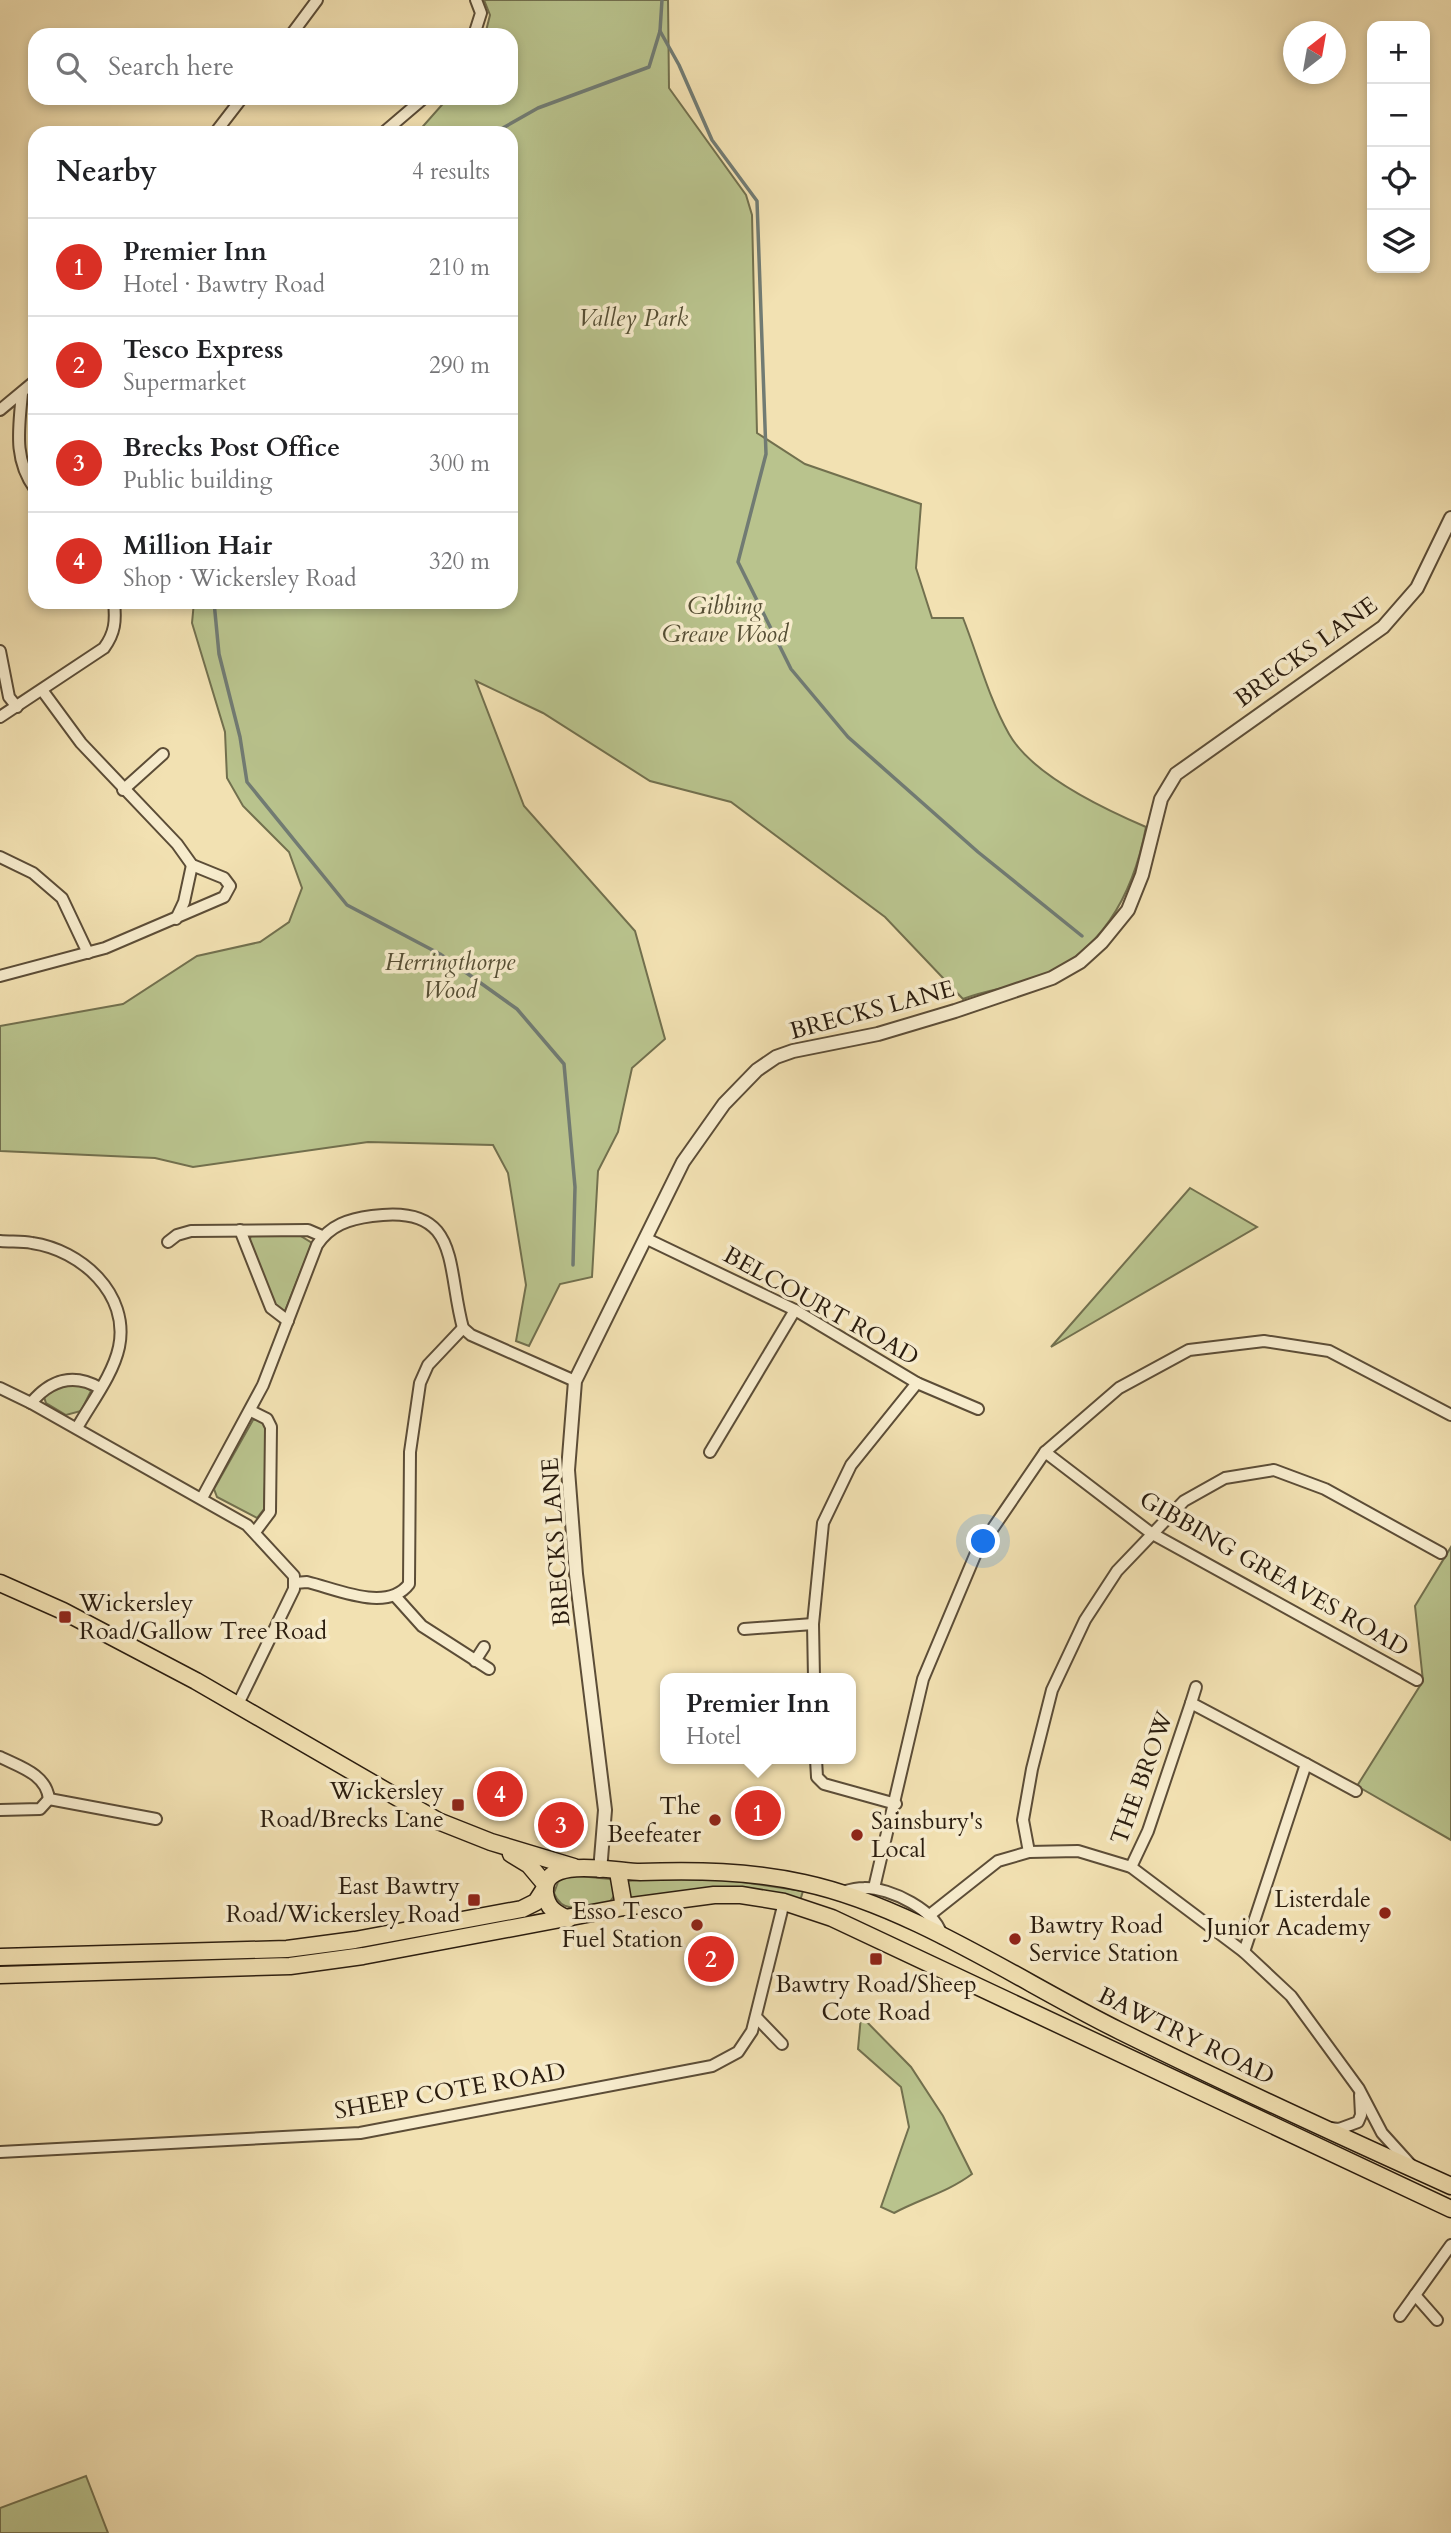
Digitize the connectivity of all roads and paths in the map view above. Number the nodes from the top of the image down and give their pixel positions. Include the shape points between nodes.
1 (317, 0) edge
2 (476, 0) edge
3 (296, 28) edge
4 (476, 28) edge
5 (237, 105) edge
6 (416, 105) edge
7 (220, 126) edge
8 (391, 126) edge
9 (28, 388) edge
10 (22, 394) junction
11 (0, 410) edge
12 (28, 477) edge
13 (1451, 518) edge
14 (115, 609) edge
15 (0, 651) edge
16 (43, 690) junction
17 (17, 707) junction
18 (0, 717) edge
19 (163, 754) dead end
20 (123, 790) junction
21 (0, 856) edge
22 (192, 865) junction
23 (176, 919) junction
24 (88, 953) junction
25 (0, 976) edge
26 (240, 1230) junction
27 (322, 1236) junction
28 (645, 1238) junction
29 (0, 1241) edge
30 (168, 1242) dead end
31 (795, 1310) junction
32 (288, 1321) junction
33 (463, 1328) junction
34 (575, 1381) junction
35 (917, 1382) junction
36 (0, 1388) edge
37 (100, 1388) junction
38 (32, 1402) junction
39 (978, 1409) dead end
40 (251, 1411) junction
41 (1451, 1415) edge
42 (77, 1428) junction
43 (709, 1452) dead end
44 (1045, 1452) junction
45 (202, 1498) junction
46 (256, 1532) junction
47 (1151, 1533) junction
48 (1441, 1553) dead end
49 (0, 1583) edge
50 (295, 1583) junction
51 (396, 1597) junction
52 (813, 1624) junction
53 (744, 1629) dead end
54 (484, 1647) dead end
55 (474, 1661) junction
56 (489, 1670) dead end
57 (814, 1673) edge
58 (1417, 1680) dead end
59 (1196, 1687) dead end
60 (1191, 1703) junction
61 (238, 1704) junction
62 (0, 1757) edge
63 (816, 1764) edge
64 (1306, 1764) junction
65 (1356, 1791) dead end
66 (49, 1799) junction
67 (896, 1804) junction
68 (0, 1810) edge
69 (156, 1819) dead end
70 (491, 1842) junction
71 (1029, 1852) junction
72 (577, 1867) junction
73 (1131, 1867) junction
74 (600, 1871) junction
75 (618, 1872) junction
76 (545, 1886) junction
77 (874, 1888) junction
78 (839, 1892) junction
79 (784, 1902) junction
80 (624, 1907) junction
81 (931, 1914) junction
82 (568, 1919) junction
83 (944, 1938) junction
84 (1244, 1952) junction
85 (0, 1957) edge
86 (937, 1967) junction
87 (0, 1975) edge
88 (757, 2018) junction
89 (782, 2044) dead end
90 (1359, 2089) junction
91 (1322, 2127) junction
92 (0, 2152) edge
93 (1414, 2169) junction
94 (1451, 2186) edge
95 (1451, 2209) edge
96 (1451, 2245) edge
97 (1415, 2295) junction
98 (1400, 2316) dead end
99 (1437, 2320) dead end

1 - 3 street
2 - 4 street via 481,13
5 - 7 street
6 - 8 street
9 - 10 street
10 - 11 street
10 - 12 street via 18,448
13 - 28 street, BRECKS LANE via 1417,588 1383,627 1176,774 1161,799 1128,910 1080,962 1052,978 955,1011 776,1057 740,1086 701,1133
14 - 16 street via 113,636 104,648
15 - 17 street via 9,696
16 - 17 street
16 - 20 street
17 - 18 street
19 - 20 street
20 - 22 street
21 - 24 street via 33,873 62,898
22 - 23 street
22 - 23 street via 224,878 230,886 224,897
23 - 24 street
24 - 25 street
26 - 27 street via 307,1230
26 - 30 street via 183,1232
26 - 32 street via 271,1308
27 - 32 street
27 - 33 street via 354,1218 410,1214 429,1223 448,1248
28 - 31 street, BELCOURT ROAD
28 - 34 street, BRECKS LANE
29 - 37 street via 60,1251 82,1264 108,1290 120,1318 121,1335 115,1360
31 - 35 street, BELCOURT ROAD
31 - 43 street
32 - 40 street
33 - 34 street
33 - 51 street via 428,1365 420,1383 410,1452 411,1577
34 - 74 street, BRECKS LANE via 568,1470 605,1810
35 - 39 street, BELCOURT ROAD
35 - 52 street via 851,1465 823,1524
36 - 38 street
37 - 38 street via 71,1378 47,1387
37 - 42 street
38 - 42 street
40 - 45 street
40 - 46 street via 267,1419 271,1427 270,1512
41 - 44 street via 1329,1351 1264,1341 1189,1350 1119,1388
42 - 45 street
44 - 47 street, GIBBING GREAVES ROAD
44 - 67 street via 976,1553 923,1679
45 - 46 street
46 - 50 street
47 - 48 street via 1184,1501 1225,1478 1274,1469 1325,1489
47 - 58 street, GIBBING GREAVES ROAD
47 - 71 street via 1117,1571 1086,1620 1052,1690 1023,1820
49 - 61 main road via 64,1611
50 - 51 street via 382,1600
50 - 61 street
51 - 55 street via 422,1626
52 - 53 street
52 - 57 street
54 - 55 street
55 - 56 street
59 - 60 street, THE BROW
60 - 64 street, THE BROW
60 - 73 street, THE BROW
61 - 70 main road via 414,1808
62 - 66 street via 38,1777
63 - 67 street via 817,1777 824,1784
64 - 65 street, THE BROW
64 - 84 street
66 - 68 street via 40,1809
66 - 69 street
67 - 77 street
70 - 72 main road, BAWTRY ROAD
70 - 76 main road via 529,1865
71 - 73 street via 1078,1852
71 - 81 street via 998,1861
72 - 74 main road, BAWTRY ROAD
72 - 76 main road via 555,1872
73 - 84 street
74 - 75 main road, BAWTRY ROAD
75 - 78 main road, BAWTRY ROAD via 738,1872
75 - 80 main road
76 - 82 main road via 548,1905
76 - 85 main road via 536,1902 523,1909 287,1950
77 - 78 street
77 - 81 street
78 - 83 main road, BAWTRY ROAD
79 - 80 main road, BAWTRY ROAD via 714,1895
79 - 86 main road, BAWTRY ROAD via 832,1918
79 - 88 street, SHEEP COTE ROAD
80 - 82 main road, BAWTRY ROAD
81 - 83 street
82 - 87 main road, BAWTRY ROAD via 290,1966
83 - 86 main road via 952,1956
83 - 91 main road, BAWTRY ROAD via 1145,2043
84 - 90 street via 1291,1996
86 - 95 main road, BAWTRY ROAD
88 - 89 street
88 - 92 street, SHEEP COTE ROAD via 738,2052 712,2066 360,2133
90 - 91 street via 1362,2106 1358,2122 1339,2129
90 - 93 street via 1382,2133
91 - 93 main road, BAWTRY ROAD
93 - 94 main road, BAWTRY ROAD
96 - 97 street
97 - 98 street
97 - 99 street

